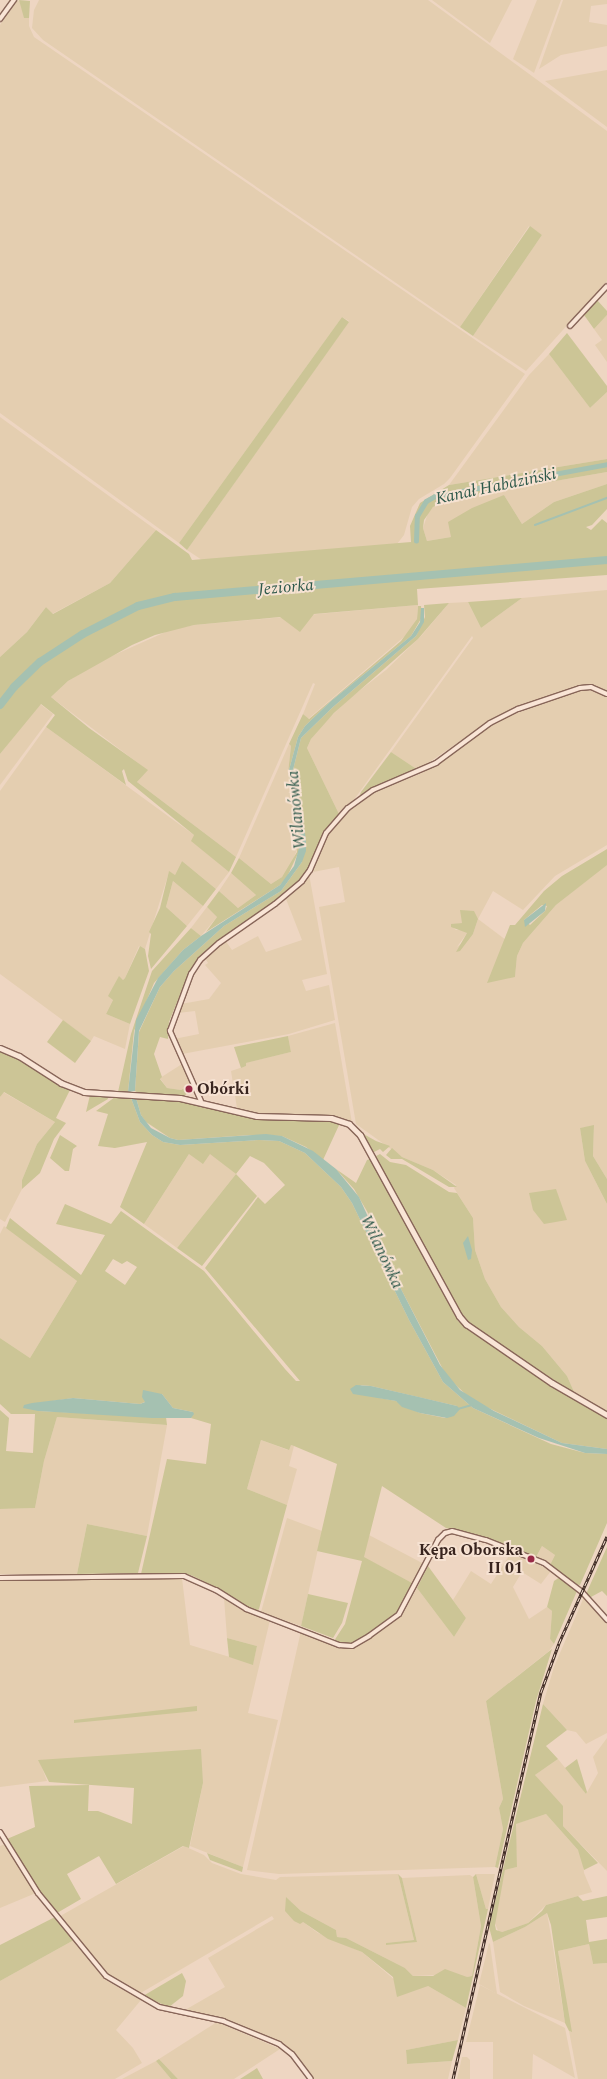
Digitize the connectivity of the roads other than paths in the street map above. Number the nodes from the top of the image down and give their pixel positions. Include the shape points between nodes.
1 (14, 0) edge
2 (5, 12) junction
3 (0, 14) edge
4 (0, 20) edge
5 (607, 286) edge
6 (570, 326) dead end
7 (607, 694) edge
8 (0, 1048) edge
9 (201, 1101) junction
10 (607, 1415) edge
11 (0, 1578) edge
12 (607, 1620) edge
13 (0, 1832) edge
14 (311, 2079) edge

1 - 2 street
2 - 3 street
2 - 4 street
5 - 6 street
7 - 9 street via 591,687 580,688 518,709 490,723 431,765 373,790 348,808 326,833 310,870 302,881 275,904 219,943 200,960 191,974 170,1031
8 - 9 street via 76,1090
9 - 10 street via 257,1116 331,1118 353,1128 360,1134 458,1316 552,1383
11 - 12 street via 184,1576 216,1590 246,1609 339,1645 352,1646 399,1614 438,1540 445,1533 452,1531 486,1540 544,1563 582,1592
13 - 14 street via 38,1893 106,1976 159,2007 223,2021 280,2044 292,2054

